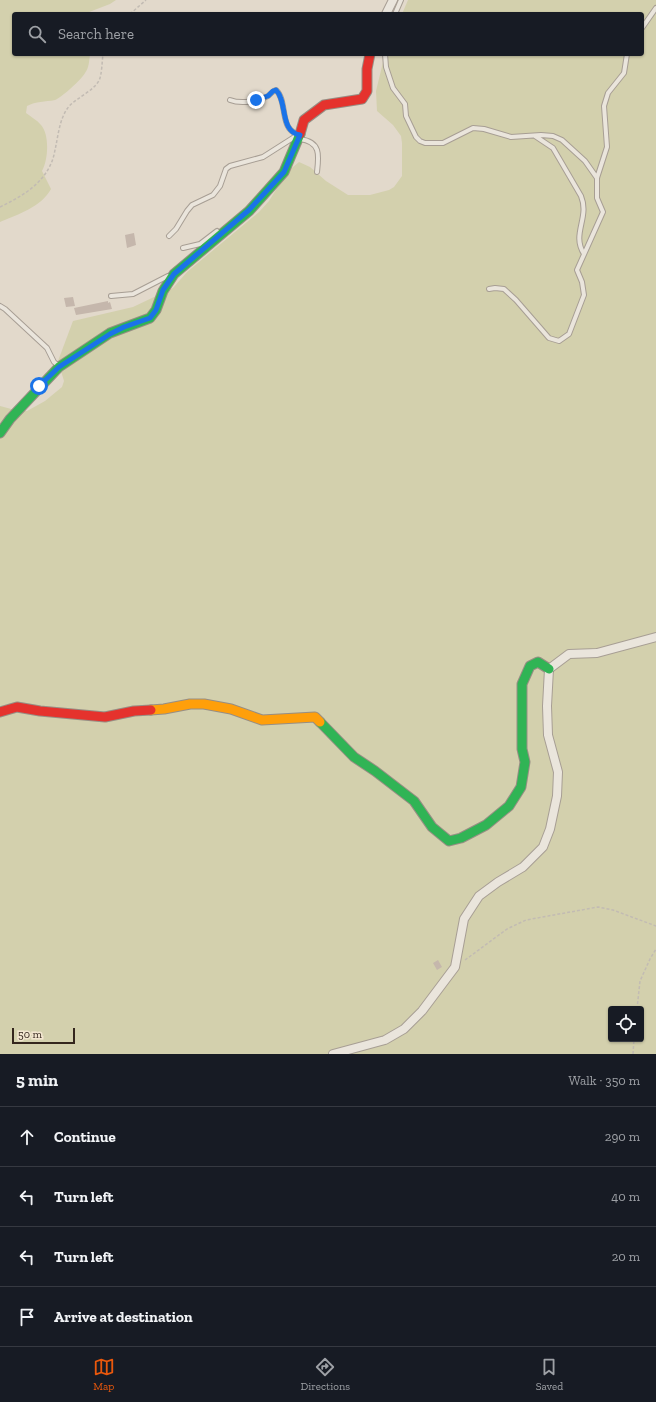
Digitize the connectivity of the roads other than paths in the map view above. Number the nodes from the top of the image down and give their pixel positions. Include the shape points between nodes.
1 (393, 0) edge
2 (401, 0) edge
3 (656, 8) edge
4 (387, 12) edge
5 (396, 12) edge
6 (644, 25) edge
7 (370, 56) edge
8 (384, 56) edge
9 (627, 56) edge
10 (230, 100) dead end
11 (535, 135) junction
12 (299, 137) junction
13 (317, 172) dead end
14 (597, 178) junction
15 (227, 229) junction
16 (169, 236) dead end
17 (182, 248) dead end
18 (584, 254) junction
19 (174, 274) junction
20 (489, 289) dead end
21 (111, 296) dead end
22 (0, 306) edge
23 (59, 367) junction
24 (0, 433) edge
25 (656, 637) edge
26 (549, 669) junction
27 (0, 712) edge
28 (333, 1054) edge

1 - 4 street
2 - 5 lane
3 - 6 lane
7 - 12 street via 367,91 362,100 324,105 304,120
8 - 11 lane via 391,83 405,104 406,116 420,141 443,143 473,128 511,137
9 - 14 lane via 624,73 608,92 604,106 608,147
10 - 12 lane via 237,103 245,102 268,96 276,90 279,92 288,126
11 - 14 lane via 553,136 562,140 585,161
11 - 18 lane via 553,148 581,196 584,211 578,241
12 - 13 lane via 312,141 318,151
12 - 15 street via 284,172 249,210
12 - 16 lane via 294,136 263,157 226,169 220,186 213,195 192,206
14 - 18 lane via 597,198 603,212
15 - 17 lane via 221,228 200,244
15 - 19 street
18 - 20 lane via 576,270 582,282 584,295 569,334 559,341 549,338 504,289
19 - 21 lane via 133,294
19 - 23 street via 150,318 110,334
22 - 23 lane via 47,348
23 - 24 street
25 - 26 street via 597,653 570,654
26 - 27 street via 538,662 530,666 522,684 522,749 525,762 521,787 509,806 486,825 461,838 449,841 432,827 414,801 354,757 315,717 262,720 231,709 204,704 134,710 105,717 17,707
26 - 28 street via 548,735 558,772 557,796 543,847 523,867 479,896 464,919 455,967 422,1011 404,1029 385,1040

